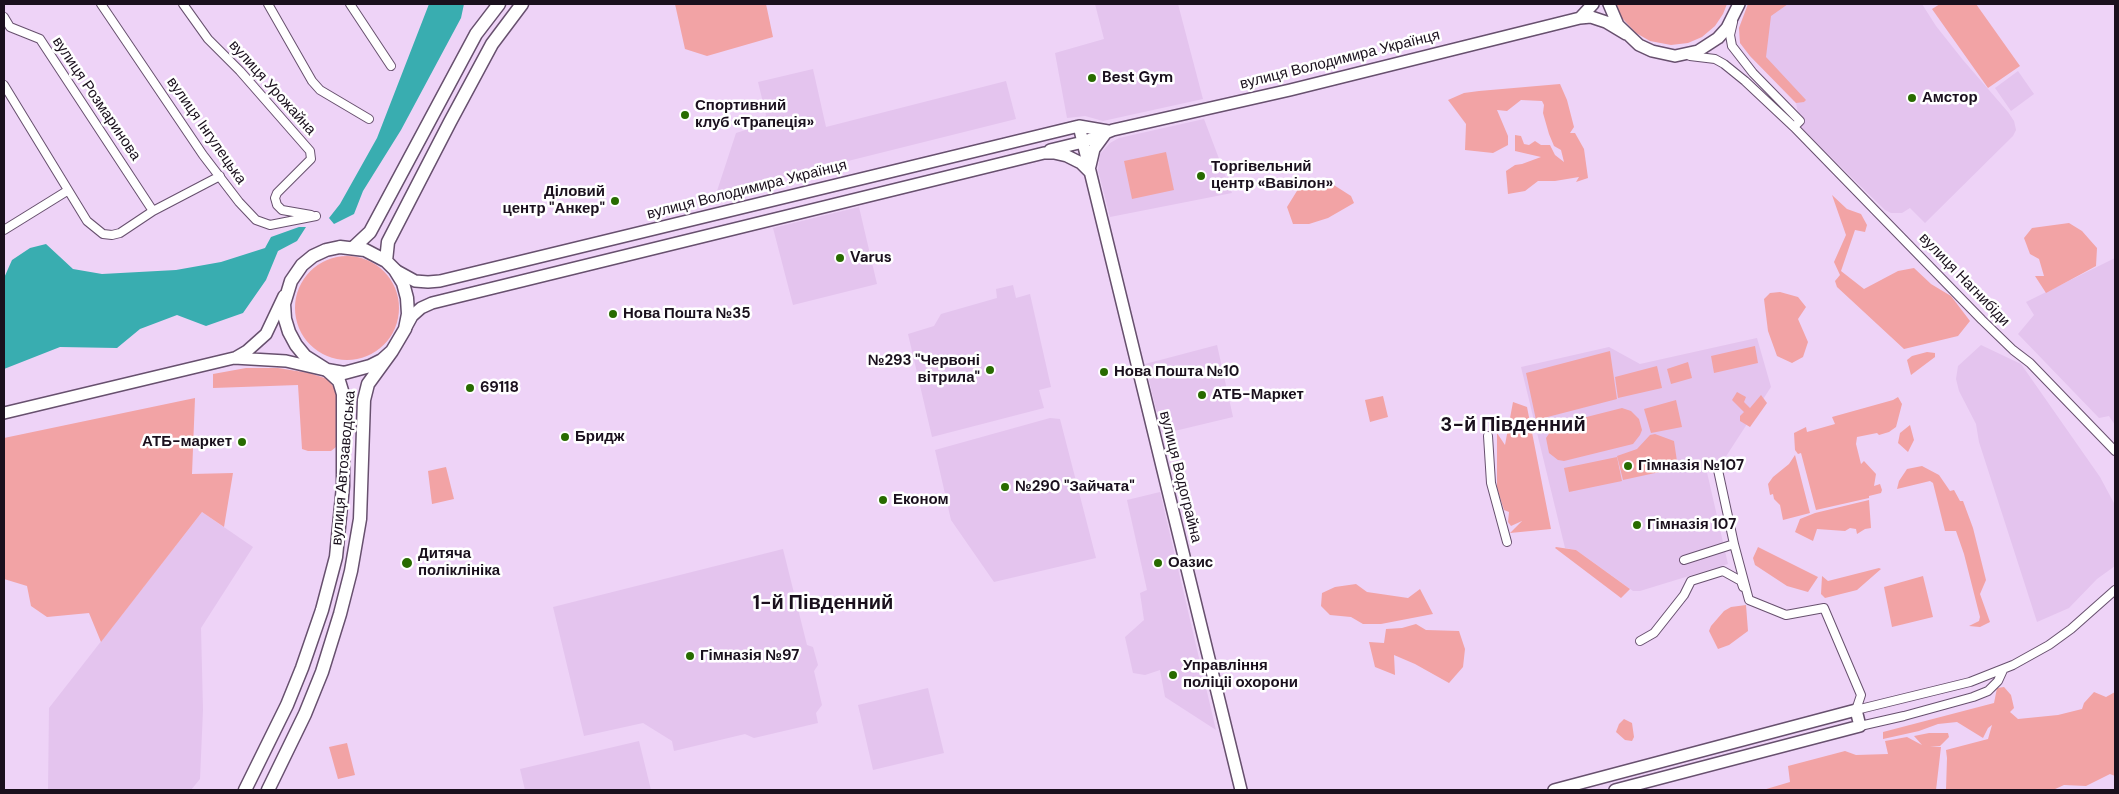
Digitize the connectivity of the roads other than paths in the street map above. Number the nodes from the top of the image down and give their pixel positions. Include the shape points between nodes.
1 (101, 4) edge
2 (183, 4) edge
3 (268, 4) edge
4 (350, 4) edge
5 (499, 4) edge
6 (522, 4) edge
7 (1593, 4) edge
8 (1609, 4) edge
9 (1738, 5) edge
10 (4, 17) edge
11 (1580, 18) junction
12 (1626, 34) junction
13 (1683, 56) junction
14 (391, 66) dead end
15 (4, 85) edge
16 (370, 119) dead end
17 (1079, 126) junction
18 (1794, 127) junction
19 (1108, 131) junction
20 (1082, 142) junction
21 (1044, 153) junction
22 (1089, 171) junction
23 (220, 176) junction
24 (67, 191) junction
25 (153, 210) junction
26 (316, 216) joint
27 (4, 230) edge
28 (354, 247) junction
29 (390, 266) junction
30 (287, 290) junction
31 (405, 329) junction
32 (392, 351) junction
33 (234, 358) junction
34 (327, 370) junction
35 (4, 413) edge
36 (1488, 436) dead end
37 (2115, 451) edge
38 (1718, 470) dead end
39 (1507, 542) dead end
40 (1734, 544) junction
41 (1684, 560) dead end
42 (2115, 590) edge
43 (1749, 600) junction
44 (1640, 642) dead end
45 (2003, 670) junction
46 (287, 705) junction
47 (1856, 710) junction
48 (304, 714) junction
49 (1860, 726) junction
50 (245, 790) edge
51 (268, 790) edge
52 (1241, 790) edge
53 (1554, 790) edge
54 (1615, 790) edge

1 - 23 street, вулиця Інгулецька
2 - 26 street, вулиця Урожайна via 208,39 310,151 311,159 274,198 282,210
3 - 16 street via 312,81 320,90
4 - 14 street
5 - 28 main road via 476,34 370,232
6 - 29 main road via 492,44 388,242
7 - 11 street
8 - 12 street, вулиця Володимира Українця via 1618,25
9 - 13 street via 1727,28 1718,38
9 - 18 street via 1730,35 1732,46 1753,73 1800,121
10 - 25 street, вулиця Розмаринова via 10,27 40,39
11 - 12 street, вулиця Володимира Українця via 1591,17 1606,22
11 - 19 street, вулиця Володимира Українця via 1290,90
12 - 13 street, вулиця Володимира Українця via 1652,51
13 - 18 street, вулиця Нагнибіди via 1715,59 1724,64
15 - 24 street
17 - 19 street, вулиця Володимира Українця
17 - 20 street, вулиця Водограйна
17 - 29 street, вулиця Володимира Українця via 440,281 415,281
18 - 37 street, вулиця Нагнибіди
19 - 20 street, вулиця Володимира Українця
19 - 22 street via 1094,149
20 - 21 street, вулиця Володимира Українця
20 - 22 street, вулиця Водограйна
21 - 22 street via 1067,156
21 - 31 street via 432,303 412,316
22 - 52 street, вулиця Водограйна
23 - 25 street
23 - 26 street, вулиця Інгулецька via 238,202 256,220 270,225
24 - 25 street via 87,221 104,234 120,233
24 - 27 street
28 - 29 main road, вулиця Володимира Українця via 371,252
28 - 30 main road, вулиця Володимира Українця via 326,250 313,256 296,272
29 - 31 main road via 403,284 407,298
30 - 33 street via 266,334
30 - 34 main road via 284,304 289,332 305,356
31 - 32 main road
32 - 34 main road via 382,360 357,370 344,373
32 - 48 main road, вулиця Автозаводська via 365,391 360,519 351,571 322,672
33 - 34 street via 286,361
33 - 35 street
34 - 46 main road, вулиця Автозаводська via 339,381 344,394 344,454 336,557 326,596
36 - 39 street via 1490,483
38 - 40 street
40 - 41 street
40 - 43 street
42 - 45 street via 2049,645
43 - 44 street via 1741,581 1723,571 1691,581 1654,633
43 - 47 street via 1786,615 1824,608 1861,695
45 - 47 street via 1970,682
45 - 49 street via 1998,681 1988,690 1973,697
46 - 48 main road
46 - 50 main road
47 - 49 street
47 - 53 street
48 - 51 main road, вулиця Автозаводська
49 - 54 street

